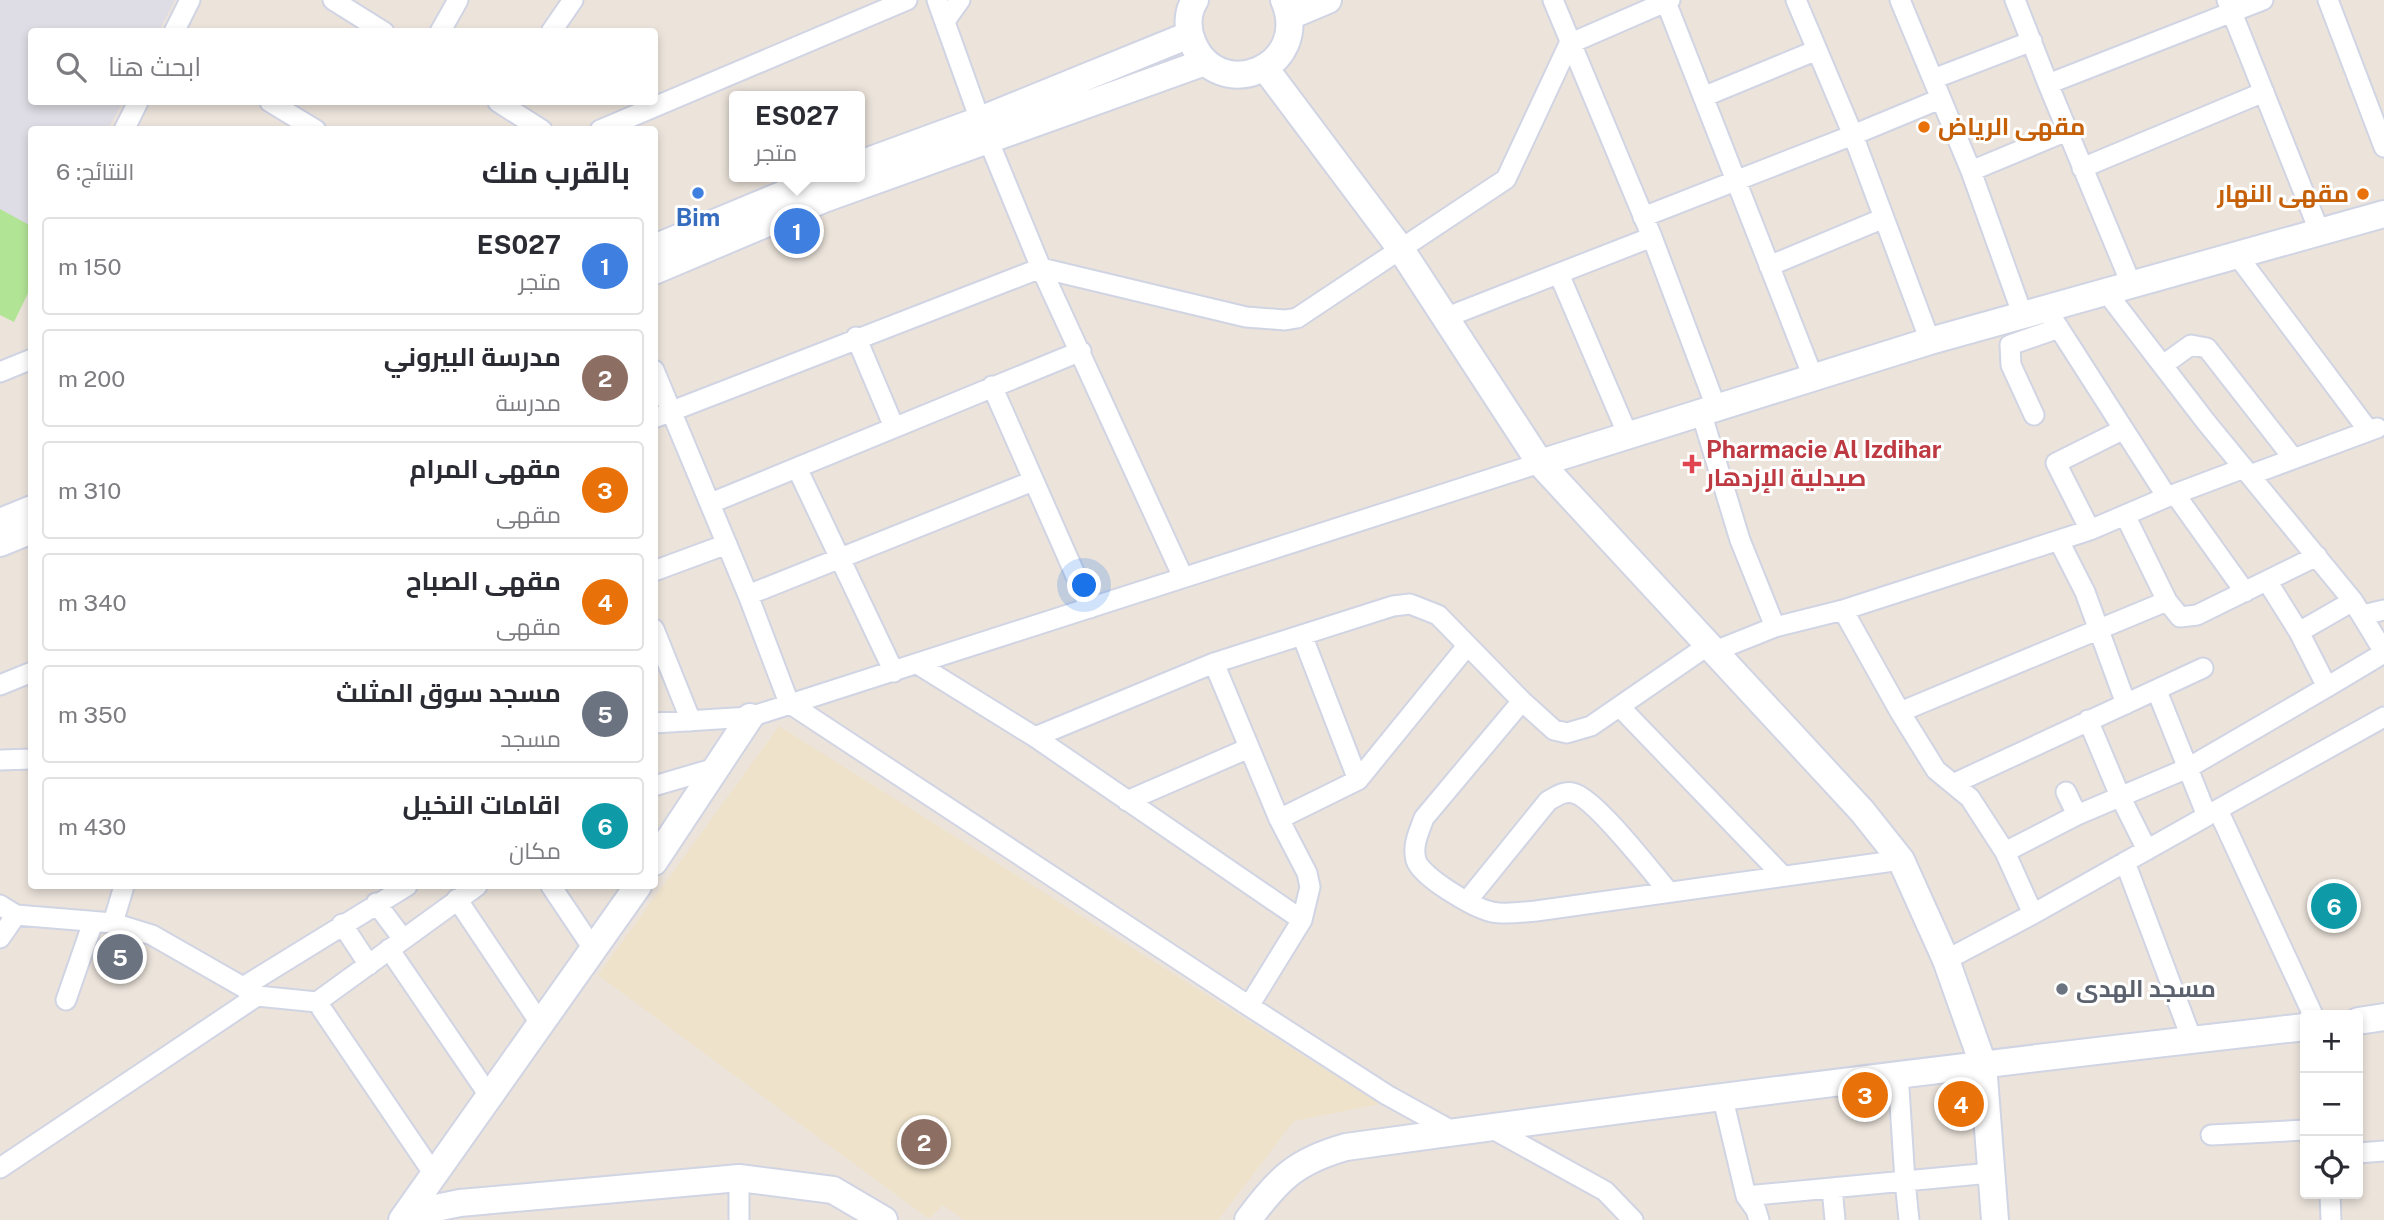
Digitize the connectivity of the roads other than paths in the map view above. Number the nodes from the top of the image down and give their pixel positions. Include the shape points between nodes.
1 (190, 0) edge
2 (333, 0) edge
3 (458, 0) edge
4 (573, 0) edge
5 (907, 0) edge
6 (937, 0) edge
7 (960, 0) edge
8 (1195, 0) edge
9 (1328, 0) edge
10 (1553, 0) edge
11 (1796, 0) edge
12 (1900, 0) edge
13 (2017, 0) edge
14 (2263, 0) edge
15 (2328, 0) edge
16 (1668, 1) edge
17 (1287, 4) edge
18 (2229, 6) edge
19 (946, 22) junction
20 (176, 28) edge
21 (378, 28) edge
22 (442, 28) edge
23 (554, 28) edge
24 (1189, 35) junction
25 (2032, 41) junction
26 (1569, 44) junction
27 (1817, 50) junction
28 (1205, 62) junction
29 (1265, 68) junction
30 (1933, 79) junction
31 (2048, 84) junction
32 (2264, 92) junction
33 (1703, 97) junction
34 (1940, 99) junction
35 (275, 105) edge
36 (504, 105) edge
37 (309, 126) edge
38 (536, 126) edge
39 (609, 126) edge
40 (985, 130) junction
41 (2067, 131) junction
42 (1853, 135) junction
43 (2384, 147) edge
44 (865, 163) edge
45 (2082, 168) junction
46 (1971, 171) junction
47 (1735, 180) junction
48 (813, 182) edge
49 (2384, 214) edge
50 (1643, 217) junction
51 (1884, 218) junction
52 (2320, 233) junction
53 (1652, 237) junction
54 (658, 246) edge
55 (1400, 248) junction
56 (2237, 255) junction
57 (1769, 266) junction
58 (1041, 268) junction
59 (658, 269) edge
60 (1559, 274) junction
61 (2119, 290) junction
62 (1447, 317) junction
63 (2043, 317) junction
64 (856, 337) junction
65 (1930, 341) junction
66 (1081, 351) junction
67 (28, 361) edge
68 (2163, 365) junction
69 (0, 372) edge
70 (1813, 376) junction
71 (992, 386) junction
72 (658, 390) edge
73 (1708, 409) junction
74 (663, 415) edge
75 (2034, 415) dead end
76 (894, 427) junction
77 (2122, 430) junction
78 (2378, 430) edge
79 (1627, 433) junction
80 (2293, 458) junction
81 (1540, 463) junction
82 (797, 467) junction
83 (2247, 472) junction
84 (1033, 481) junction
85 (2171, 496) junction
86 (711, 503) junction
87 (28, 511) edge
88 (2125, 515) junction
89 (0, 522) edge
90 (2090, 530) junction
91 (28, 532) edge
92 (2059, 541) junction
93 (0, 543) edge
94 (727, 544) junction
95 (838, 556) junction
96 (2317, 556) junction
97 (658, 570) edge
98 (1182, 576) junction
99 (2267, 581) junction
100 (2245, 592) junction
101 (748, 595) junction
102 (2166, 601) junction
103 (1090, 607) junction
104 (2358, 608) junction
105 (1843, 610) junction
106 (2384, 610) edge
107 (1775, 627) junction
108 (2098, 628) junction
109 (2299, 632) junction
110 (1301, 635) junction
111 (658, 639) edge
112 (1467, 646) junction
113 (1713, 648) junction
114 (2384, 652) edge
115 (1214, 663) junction
116 (919, 665) junction
117 (2203, 667) dead end
118 (894, 673) junction
119 (28, 674) edge
120 (0, 685) edge
121 (2327, 687) junction
122 (2157, 691) junction
123 (1522, 701) junction
124 (789, 703) junction
125 (2126, 704) junction
126 (1620, 707) junction
127 (1899, 712) junction
128 (750, 717) junction
129 (2384, 717) edge
130 (2088, 720) junction
131 (691, 721) junction
132 (658, 723) edge
133 (1035, 737) junction
134 (1249, 747) junction
135 (28, 759) edge
136 (0, 760) edge
137 (719, 767) junction
138 (2188, 768) junction
139 (1358, 780) junction
140 (1955, 783) junction
141 (658, 785) edge
142 (2066, 792) dead end
143 (2120, 796) junction
144 (1128, 801) junction
145 (2213, 813) junction
146 (2077, 815) junction
147 (1279, 820) junction
148 (2147, 850) junction
149 (2005, 852) junction
150 (658, 856) edge
151 (1901, 860) junction
152 (2125, 862) junction
153 (1782, 875) junction
154 (122, 889) edge
155 (473, 889) edge
156 (553, 889) edge
157 (636, 889) edge
158 (1668, 891) junction
159 (384, 895) edge
160 (457, 900) junction
161 (1467, 901) junction
162 (8, 910) edge
163 (2033, 914) junction
164 (1303, 920) junction
165 (103, 923) junction
166 (342, 924) junction
167 (0, 938) edge
168 (396, 944) junction
169 (594, 950) junction
170 (1946, 960) junction
171 (369, 965) junction
172 (250, 992) junction
173 (66, 1000) dead end
174 (317, 1002) junction
175 (1249, 1006) junction
176 (2311, 1010) edge
177 (2384, 1017) edge
178 (2363, 1020) edge
179 (541, 1023) junction
180 (2300, 1028) edge
181 (2192, 1040) junction
182 (1983, 1064) junction
183 (1898, 1073) junction
184 (488, 1094) junction
185 (1723, 1099) junction
186 (1491, 1128) junction
187 (2300, 1130) edge
188 (1454, 1132) junction
189 (2211, 1135) dead end
190 (2384, 1150) edge
191 (2363, 1152) edge
192 (0, 1168) edge
193 (433, 1173) junction
194 (1991, 1173) junction
195 (739, 1178) junction
196 (1905, 1181) junction
197 (1832, 1188) junction
198 (1746, 1196) junction
199 (2330, 1199) edge
200 (461, 1212) edge
201 (404, 1217) edge
202 (739, 1220) edge
203 (884, 1220) edge
204 (1248, 1220) edge
205 (1633, 1220) edge
206 (1759, 1220) edge
207 (1835, 1220) edge
208 (1909, 1220) edge
209 (1995, 1220) edge
210 (2331, 1220) edge

1 - 20 street
2 - 21 street
3 - 22 street
4 - 23 street
5 - 39 street
6 - 19 street
7 - 19 street
8 - 24 street via 1188,20
9 - 17 street
10 - 26 street
11 - 27 street
12 - 30 street
13 - 25 street
14 - 18 street
15 - 43 street
16 - 26 street
16 - 33 street
17 - 29 street via 1290,31 1286,46
18 - 31 street
18 - 32 street
19 - 40 street
24 - 28 street
24 - 40 street
25 - 30 street
25 - 31 street
26 - 50 street
26 - 55 street via 1506,179
27 - 33 street
27 - 42 street
28 - 29 street via 1234,75
28 - 40 street
29 - 55 street
30 - 34 street
31 - 41 street
32 - 45 street
32 - 52 street
33 - 47 street
34 - 42 street
34 - 46 street
35 - 37 street
36 - 38 street
40 - 44 street
40 - 58 street
40 - 59 street
41 - 45 street
41 - 46 street
42 - 47 street
42 - 51 street
45 - 61 street
46 - 63 street
47 - 50 street
47 - 57 street
48 - 54 street
49 - 52 street
50 - 53 street
51 - 57 street
51 - 65 street
52 - 56 street
53 - 60 street
53 - 73 street
55 - 58 street via 1310,311 1285,320 1246,317
55 - 62 street
56 - 61 street
56 - 78 street
57 - 70 street
58 - 64 street
58 - 66 street
60 - 62 street
60 - 79 street
61 - 63 street
61 - 68 street
62 - 81 street
63 - 65 street
63 - 75 street via 2010,345 2011,365
63 - 77 street
64 - 74 street
64 - 76 street
65 - 70 street
66 - 71 street
66 - 98 street
67 - 69 street
68 - 80 street via 2191,345 2207,348
68 - 83 street
70 - 73 street
71 - 76 street
71 - 84 street
72 - 74 street
73 - 79 street
73 - 107 street via 1740,540
74 - 86 street
76 - 82 street
77 - 85 street
77 - 90 street via 2056,463
78 - 80 street
79 - 81 street
80 - 83 street
81 - 98 street
81 - 113 street
82 - 86 street
82 - 95 street
83 - 85 street
83 - 96 street
84 - 95 street
84 - 103 street
85 - 88 street
85 - 100 street
86 - 94 street
87 - 89 street
88 - 90 street
88 - 102 street
90 - 92 street
91 - 93 street
92 - 105 street
92 - 108 street
94 - 97 street
94 - 101 street
95 - 101 street
95 - 118 street
96 - 99 street
96 - 104 street
98 - 103 street
99 - 100 street
99 - 109 street
100 - 102 street via 2187,618 2174,613
101 - 124 street
102 - 108 street
103 - 116 street
104 - 106 street
104 - 109 street
104 - 114 street
105 - 107 street
105 - 127 street
107 - 113 street
108 - 125 street
108 - 127 street
109 - 121 street
110 - 112 street via 1410,604 1438,615
110 - 115 street
110 - 139 street
111 - 131 street
112 - 123 street
112 - 139 street
113 - 126 street
113 - 151 street
114 - 121 street
115 - 133 street
115 - 134 street
116 - 118 street
116 - 133 street
117 - 122 street
118 - 124 street
119 - 120 street
121 - 138 street
122 - 125 street
122 - 138 street
123 - 126 street via 1554,730 1567,733 1591,726
123 - 161 street via 1424,818 1416,838 1417,863 1426,875
124 - 128 street
124 - 175 street
125 - 130 street
126 - 153 street
127 - 140 street via 1937,770
128 - 131 street
128 - 137 street
129 - 145 street
130 - 140 street
130 - 143 street
131 - 132 street
133 - 144 street
134 - 144 street
134 - 147 street
135 - 136 street
137 - 141 street
137 - 150 street
138 - 143 street
138 - 145 street
139 - 147 street
140 - 149 street
142 - 146 street
143 - 146 street
143 - 148 street
144 - 164 street
145 - 148 street
145 - 176 street
146 - 149 street
147 - 164 street via 1307,873
148 - 152 street
149 - 163 street
151 - 153 street
151 - 170 street
152 - 163 street
152 - 181 street
153 - 158 street
154 - 165 street
155 - 160 street
156 - 169 street
157 - 169 street
158 - 161 street via 1506,914
158 - 161 street via 1596,808 1570,792 1548,802
159 - 166 street
159 - 168 street
160 - 168 street
160 - 179 street
162 - 165 street
162 - 167 street
163 - 170 street
164 - 175 street
165 - 172 street via 152,935
165 - 173 street
166 - 171 street
166 - 172 street
168 - 171 street
168 - 184 street
169 - 179 street
170 - 182 street
171 - 174 street
172 - 174 street
172 - 192 street
174 - 193 street
175 - 188 street via 1387,1095
177 - 178 street
179 - 184 street
180 - 181 street
181 - 182 street
182 - 183 street
182 - 194 street
183 - 185 street
183 - 196 street
184 - 193 street
185 - 186 street
185 - 198 street
186 - 188 street
186 - 205 street via 1605,1191
187 - 189 street
188 - 204 street via 1346,1147 1315,1156 1293,1168
190 - 191 street
193 - 201 street
194 - 196 street
194 - 209 street
195 - 200 street
195 - 202 street
195 - 203 street via 833,1190
196 - 197 street
196 - 208 street
197 - 198 street
197 - 207 street
198 - 206 street
199 - 210 street
200 - 201 street

